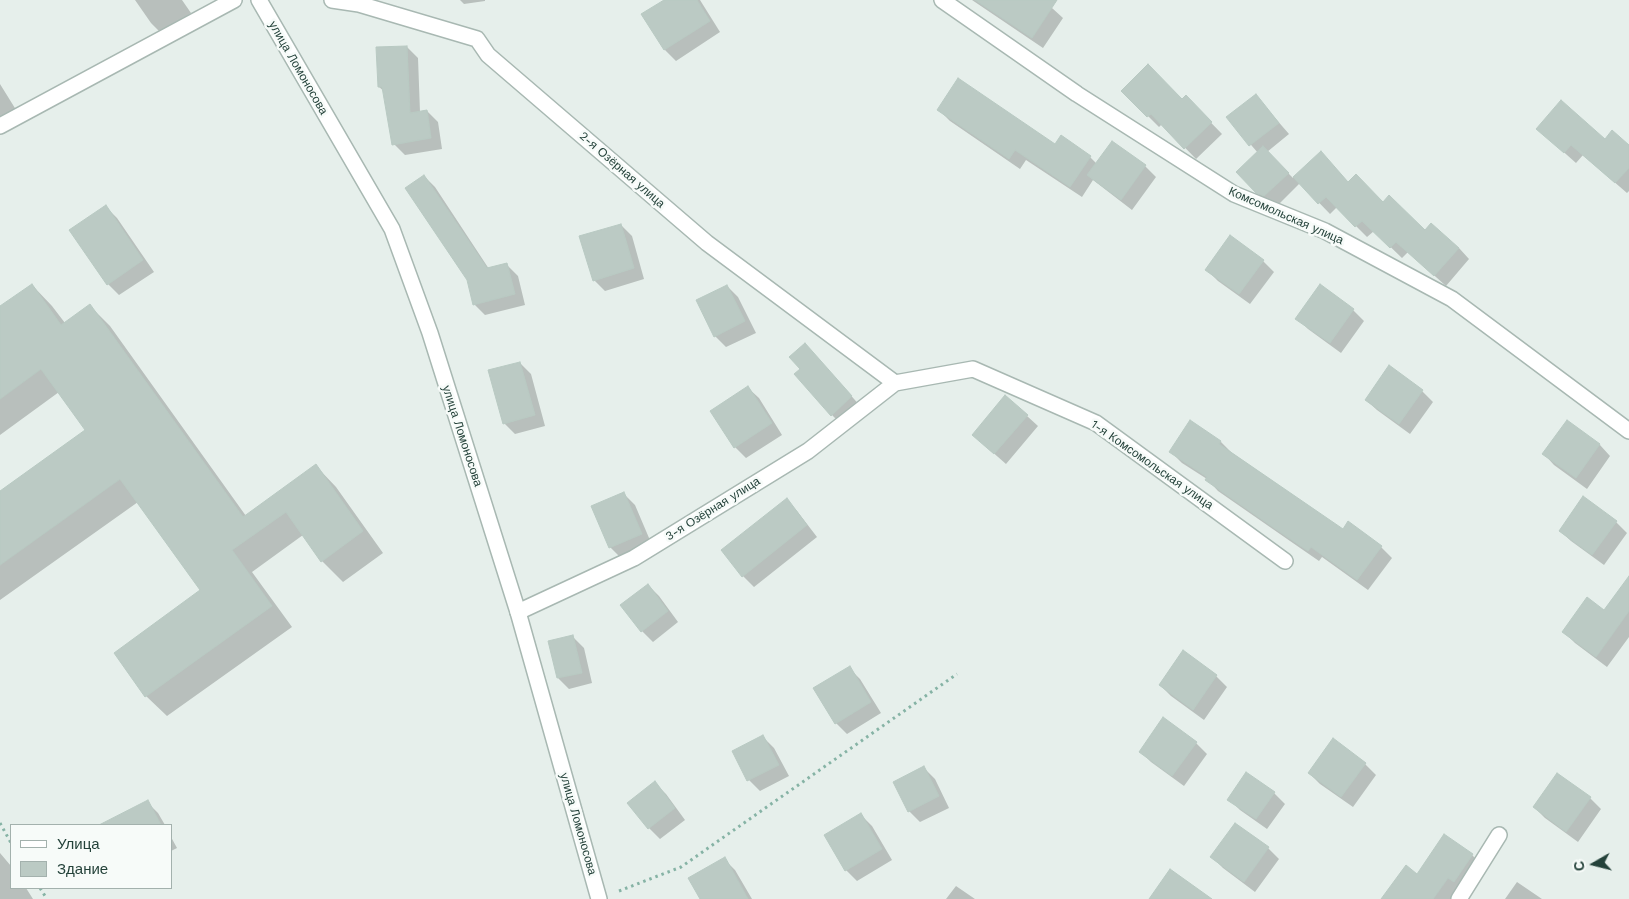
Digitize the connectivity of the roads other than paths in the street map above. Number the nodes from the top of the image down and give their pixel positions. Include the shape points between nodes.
1 (234, 0) edge
2 (259, 0) edge
3 (332, 0) edge
4 (942, 0) edge
5 (0, 126) edge
6 (895, 383) junction
7 (1629, 430) edge
8 (1285, 561) dead end
9 (518, 612) junction
10 (1499, 835) dead end
11 (605, 897) edge
12 (1459, 899) edge

1 - 5 street
2 - 9 street, улица Ломоносова via 392,229 430,333
3 - 6 street, 2-я Озёрная улица via 359,4 477,39 488,55 707,243
4 - 7 street, Комсомольская улица via 1077,94 1234,194 1325,231 1452,299
6 - 8 street, 1-я Комсомольская улица via 973,369 1096,423
6 - 9 street, 3-я Озёрная улица via 808,451 634,558
9 - 11 street, улица Ломоносова
10 - 12 street

